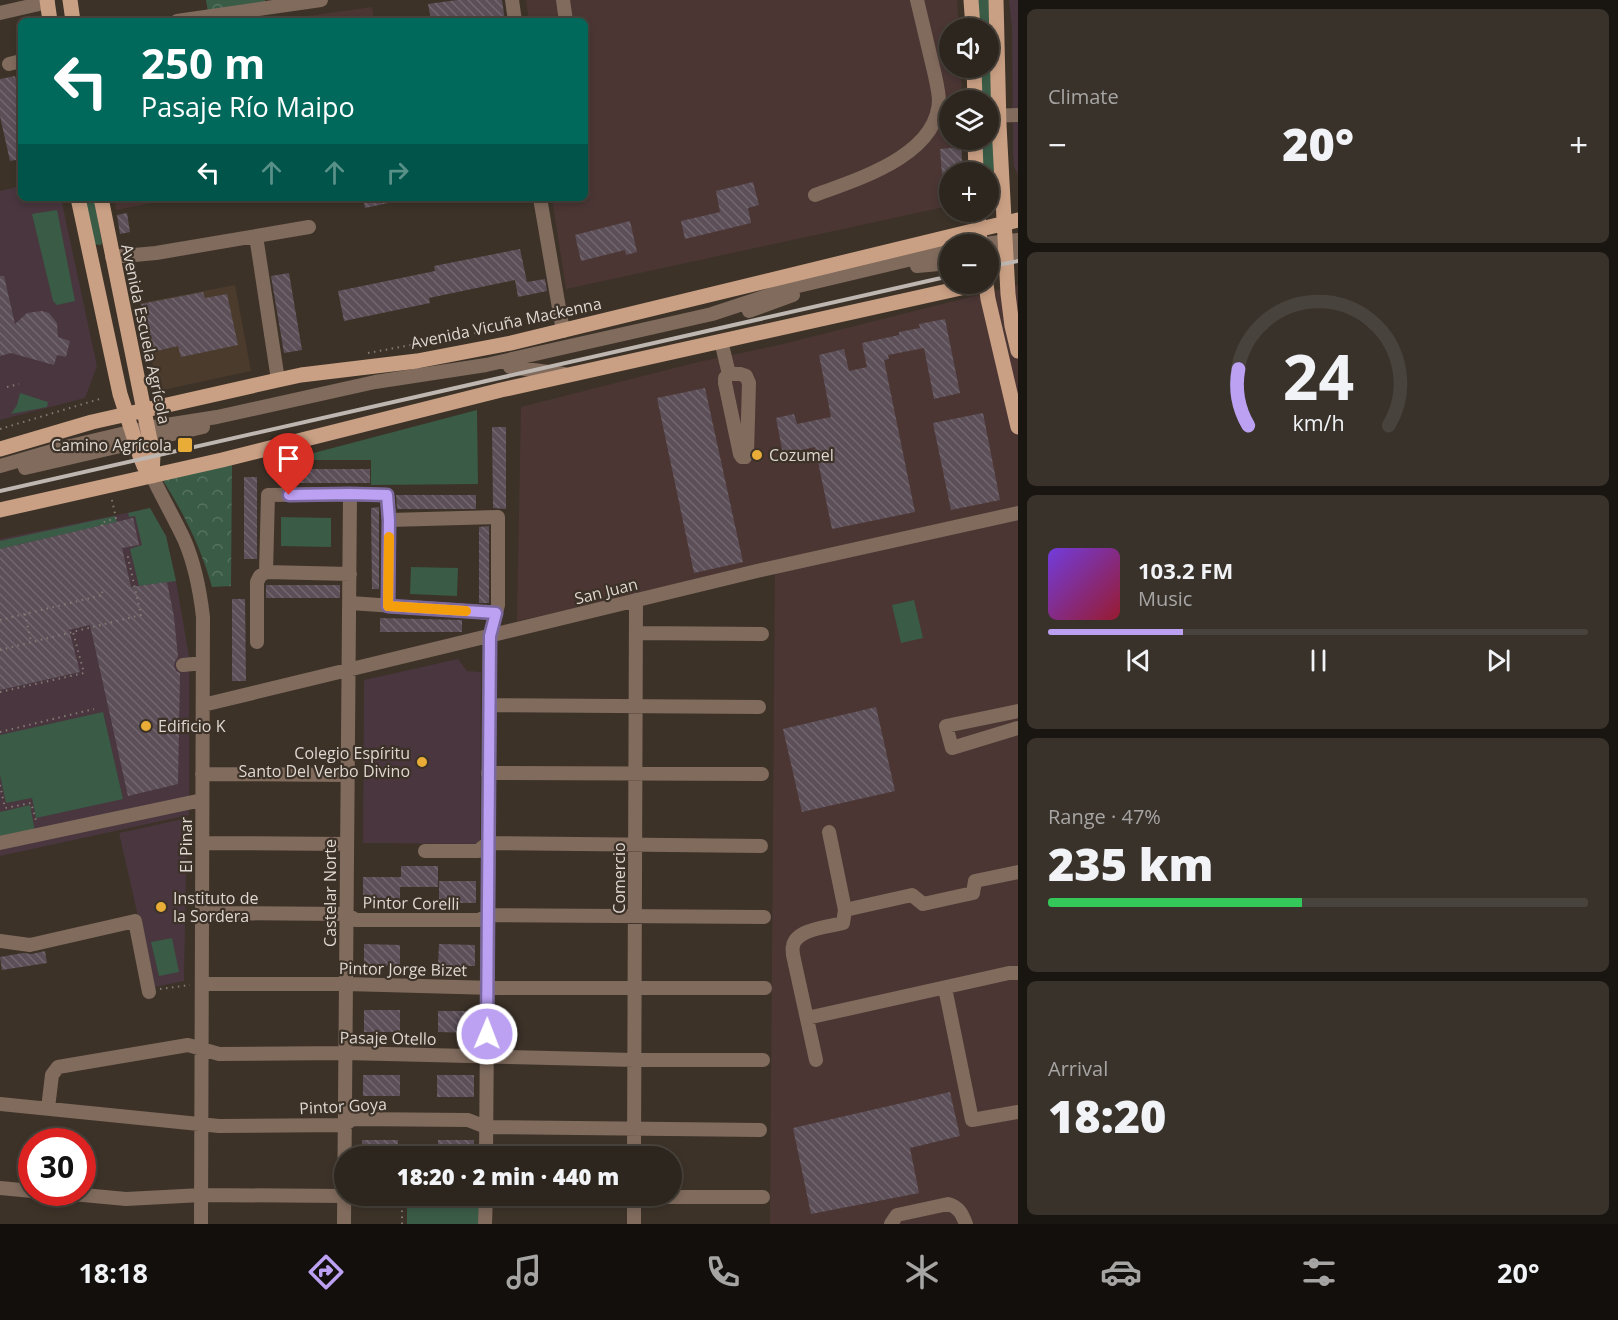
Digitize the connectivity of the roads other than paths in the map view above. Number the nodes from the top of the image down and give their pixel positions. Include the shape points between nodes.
1 (70, 0) edge
2 (321, 0) edge
3 (512, 0) edge
4 (563, 0) edge
5 (917, 0) edge
6 (972, 0) edge
7 (996, 0) edge
8 (48, 1) edge
9 (242, 6) edge
10 (0, 13) edge
11 (50, 18) edge
12 (73, 18) edge
13 (190, 18) edge
14 (515, 18) edge
15 (566, 18) edge
16 (973, 18) edge
17 (994, 90) edge
18 (1018, 115) edge
19 (999, 119) edge
20 (999, 150) edge
21 (815, 195) dead end
22 (79, 201) edge
23 (102, 201) edge
24 (540, 201) edge
25 (1011, 222) edge
26 (309, 227) dead end
27 (990, 234) edge
28 (256, 236) junction
29 (1012, 247) edge
30 (939, 248) edge
31 (939, 253) edge
32 (89, 254) junction
33 (112, 257) junction
34 (939, 263) edge
35 (1012, 276) edge
36 (939, 293) edge
37 (988, 294) edge
38 (557, 328) junction
39 (637, 332) junction
40 (721, 341) junction
41 (1018, 351) edge
42 (510, 367) junction
43 (570, 375) junction
44 (729, 375) junction
45 (278, 380) junction
46 (144, 409) junction
47 (126, 414) junction
48 (92, 422) junction
49 (1018, 427) edge
50 (141, 435) junction
51 (0, 449) edge
52 (0, 465) edge
53 (0, 474) edge
54 (152, 476) junction
55 (350, 494) junction
56 (0, 510) edge
57 (1018, 513) edge
58 (389, 520) junction
59 (266, 572) junction
60 (350, 574) junction
61 (636, 600) junction
62 (350, 603) junction
63 (388, 606) junction
64 (496, 613) junction
65 (636, 633) junction
66 (762, 634) dead end
67 (490, 636) junction
68 (257, 642) dead end
69 (203, 663) junction
70 (183, 665) dead end
71 (348, 671) junction
72 (203, 705) junction
73 (489, 705) junction
74 (636, 706) junction
75 (759, 707) dead end
76 (1018, 711) edge
77 (1018, 728) edge
78 (489, 772) junction
79 (636, 773) junction
80 (202, 774) junction
81 (762, 774) dead end
82 (347, 775) junction
83 (202, 800) junction
84 (829, 832) dead end
85 (0, 843) edge
86 (202, 843) junction
87 (488, 843) junction
88 (347, 844) junction
89 (635, 845) junction
90 (761, 846) dead end
91 (425, 851) dead end
92 (1018, 872) edge
93 (844, 910) junction
94 (202, 913) junction
95 (346, 914) junction
96 (488, 915) junction
97 (635, 916) junction
98 (764, 917) dead end
99 (0, 941) edge
100 (1018, 973) edge
101 (202, 984) junction
102 (346, 984) junction
103 (487, 988) junction
104 (635, 988) junction
105 (765, 988) dead end
106 (945, 988) junction
107 (149, 992) road end
108 (807, 1018) junction
109 (202, 1049) junction
110 (345, 1053) junction
111 (487, 1058) junction
112 (634, 1060) junction
113 (763, 1060) dead end
114 (816, 1060) dead end
115 (0, 1104) edge
116 (48, 1108) junction
117 (1018, 1112) edge
118 (202, 1124) junction
119 (344, 1125) junction
120 (486, 1127) junction
121 (634, 1129) junction
122 (760, 1130) dead end
123 (344, 1146) edge
124 (486, 1146) edge
125 (634, 1146) edge
126 (0, 1188) edge
127 (334, 1188) edge
128 (18, 1190) edge
129 (202, 1195) junction
130 (96, 1196) edge
131 (682, 1196) edge
132 (763, 1197) dead end
133 (344, 1206) edge
134 (486, 1206) edge
135 (634, 1206) edge
136 (201, 1224) edge
137 (344, 1224) edge
138 (485, 1224) edge
139 (634, 1224) edge
140 (891, 1224) edge
141 (966, 1224) edge

1 - 12 main road
2 - 9 street
3 - 14 street
4 - 15 street
5 - 21 street via 939,97 930,131 913,149 885,165
6 - 16 main road
7 - 17 main road
8 - 10 street
8 - 11 main road
9 - 13 street
18 - 19 street
20 - 25 main road
22 - 32 main road, Avenida Escuela Agrícola
23 - 33 main road, Avenida Escuela Agrícola
24 - 38 street
25 - 27 main road, Avenida Vicuña Mackenna
25 - 29 main road
26 - 28 street
28 - 33 street
28 - 45 street
29 - 35 main road
30 - 38 main road, Avenida Vicuña Mackenna
31 - 39 street via 803,284 712,314
32 - 33 main road
32 - 47 main road, Avenida Escuela Agrícola
33 - 46 main road, Avenida Escuela Agrícola
34 - 42 street via 821,287 746,312
35 - 41 main road via 1012,326
36 - 40 main road
37 - 49 main road
38 - 39 street
38 - 45 main road, Avenida Vicuña Mackenna via 426,360
39 - 50 street via 486,365 375,382
40 - 43 main road
40 - 44 street
42 - 43 street
42 - 50 street via 413,381
43 - 54 main road
44 - 44 street via 747,376 749,383 745,457 740,454 725,383
45 - 46 main road, Avenida Vicuña Mackenna
46 - 47 main road, Avenida Vicuña Mackenna
46 - 50 main road, Avenida Escuela Agrícola
47 - 48 main road, Avenida Vicuña Mackenna
47 - 50 main road, Avenida Escuela Agrícola
48 - 51 main road, Avenida Vicuña Mackenna
48 - 52 street
50 - 52 street
50 - 53 street
50 - 54 main road, Avenida Escuela Agrícola via 153,462
54 - 56 main road
54 - 69 street, El Pinar via 184,540 197,578 203,617
55 - 58 street via 387,495
55 - 59 street via 268,495
55 - 60 street, Castelar Norte
57 - 61 street, San Juan
58 - 63 street
58 - 64 street via 498,518
59 - 60 street
59 - 68 street via 257,582
60 - 62 street, Castelar Norte
61 - 65 street, Comercio
61 - 67 street, San Juan
62 - 63 street
62 - 71 street, Castelar Norte
63 - 64 street
64 - 67 street
65 - 66 street
65 - 74 street, Comercio
67 - 71 street, San Juan
67 - 73 street
69 - 70 street
69 - 72 street, El Pinar
71 - 72 street, San Juan
71 - 82 street, Castelar Norte
72 - 80 street, El Pinar
73 - 74 street
73 - 78 street
74 - 75 street
74 - 79 street, Comercio
76 - 77 street via 946,726 952,748
78 - 79 street
78 - 87 street
79 - 81 street
79 - 89 street, Comercio
80 - 82 street
80 - 83 street, El Pinar
82 - 88 street, Castelar Norte
83 - 85 street
83 - 86 street, El Pinar
84 - 93 street
86 - 88 street
86 - 94 street, El Pinar
87 - 89 street
87 - 91 street via 478,851
87 - 96 street
88 - 95 street, Castelar Norte
89 - 90 street
89 - 97 street, Comercio
92 - 93 street via 975,881 973,893 953,898 923,904 912,895
93 - 108 street via 843,923 803,932 793,946
94 - 95 street, Pintor Corelli
94 - 101 street, El Pinar
95 - 96 street, Pintor Corelli via 356,920 479,920
95 - 102 street, Castelar Norte
96 - 97 street, Pintor Corelli
96 - 103 street
97 - 98 street, Pintor Corelli
97 - 104 street, Comercio
99 - 107 street via 30,945 135,921
100 - 106 street
101 - 102 street, Pintor Jorge Bizet
101 - 109 street, El Pinar
102 - 103 street, Pintor Jorge Bizet
102 - 110 street, Castelar Norte
103 - 104 street, Pintor Jorge Bizet
103 - 111 street
104 - 105 street, Pintor Jorge Bizet
104 - 112 street, Comercio
106 - 108 street
106 - 117 street via 972,1120
108 - 114 street
109 - 110 street, Pasaje Otello via 219,1054
109 - 116 street, Pasaje Otello via 188,1045 62,1065 52,1074
109 - 118 street, El Pinar
110 - 111 street, Pasaje Otello
110 - 119 street, Castelar Norte
111 - 112 street, Pasaje Otello
111 - 120 street
112 - 113 street, Pasaje Otello
112 - 121 street, Comercio
115 - 116 street, Pintor Goya
116 - 118 street, Pintor Goya
118 - 119 street, Pintor Goya
118 - 129 street, El Pinar
119 - 120 street, Pintor Goya via 353,1119 468,1120
119 - 123 street, Castelar Norte
120 - 121 street, Pintor Goya
120 - 124 street
121 - 122 street, Pintor Goya
121 - 125 street, Comercio
126 - 128 street
127 - 129 street
129 - 130 street
129 - 136 street, El Pinar
131 - 132 street
133 - 137 street, Castelar Norte
134 - 138 street
135 - 139 street
140 - 141 street via 897,1215 948,1204 960,1210

